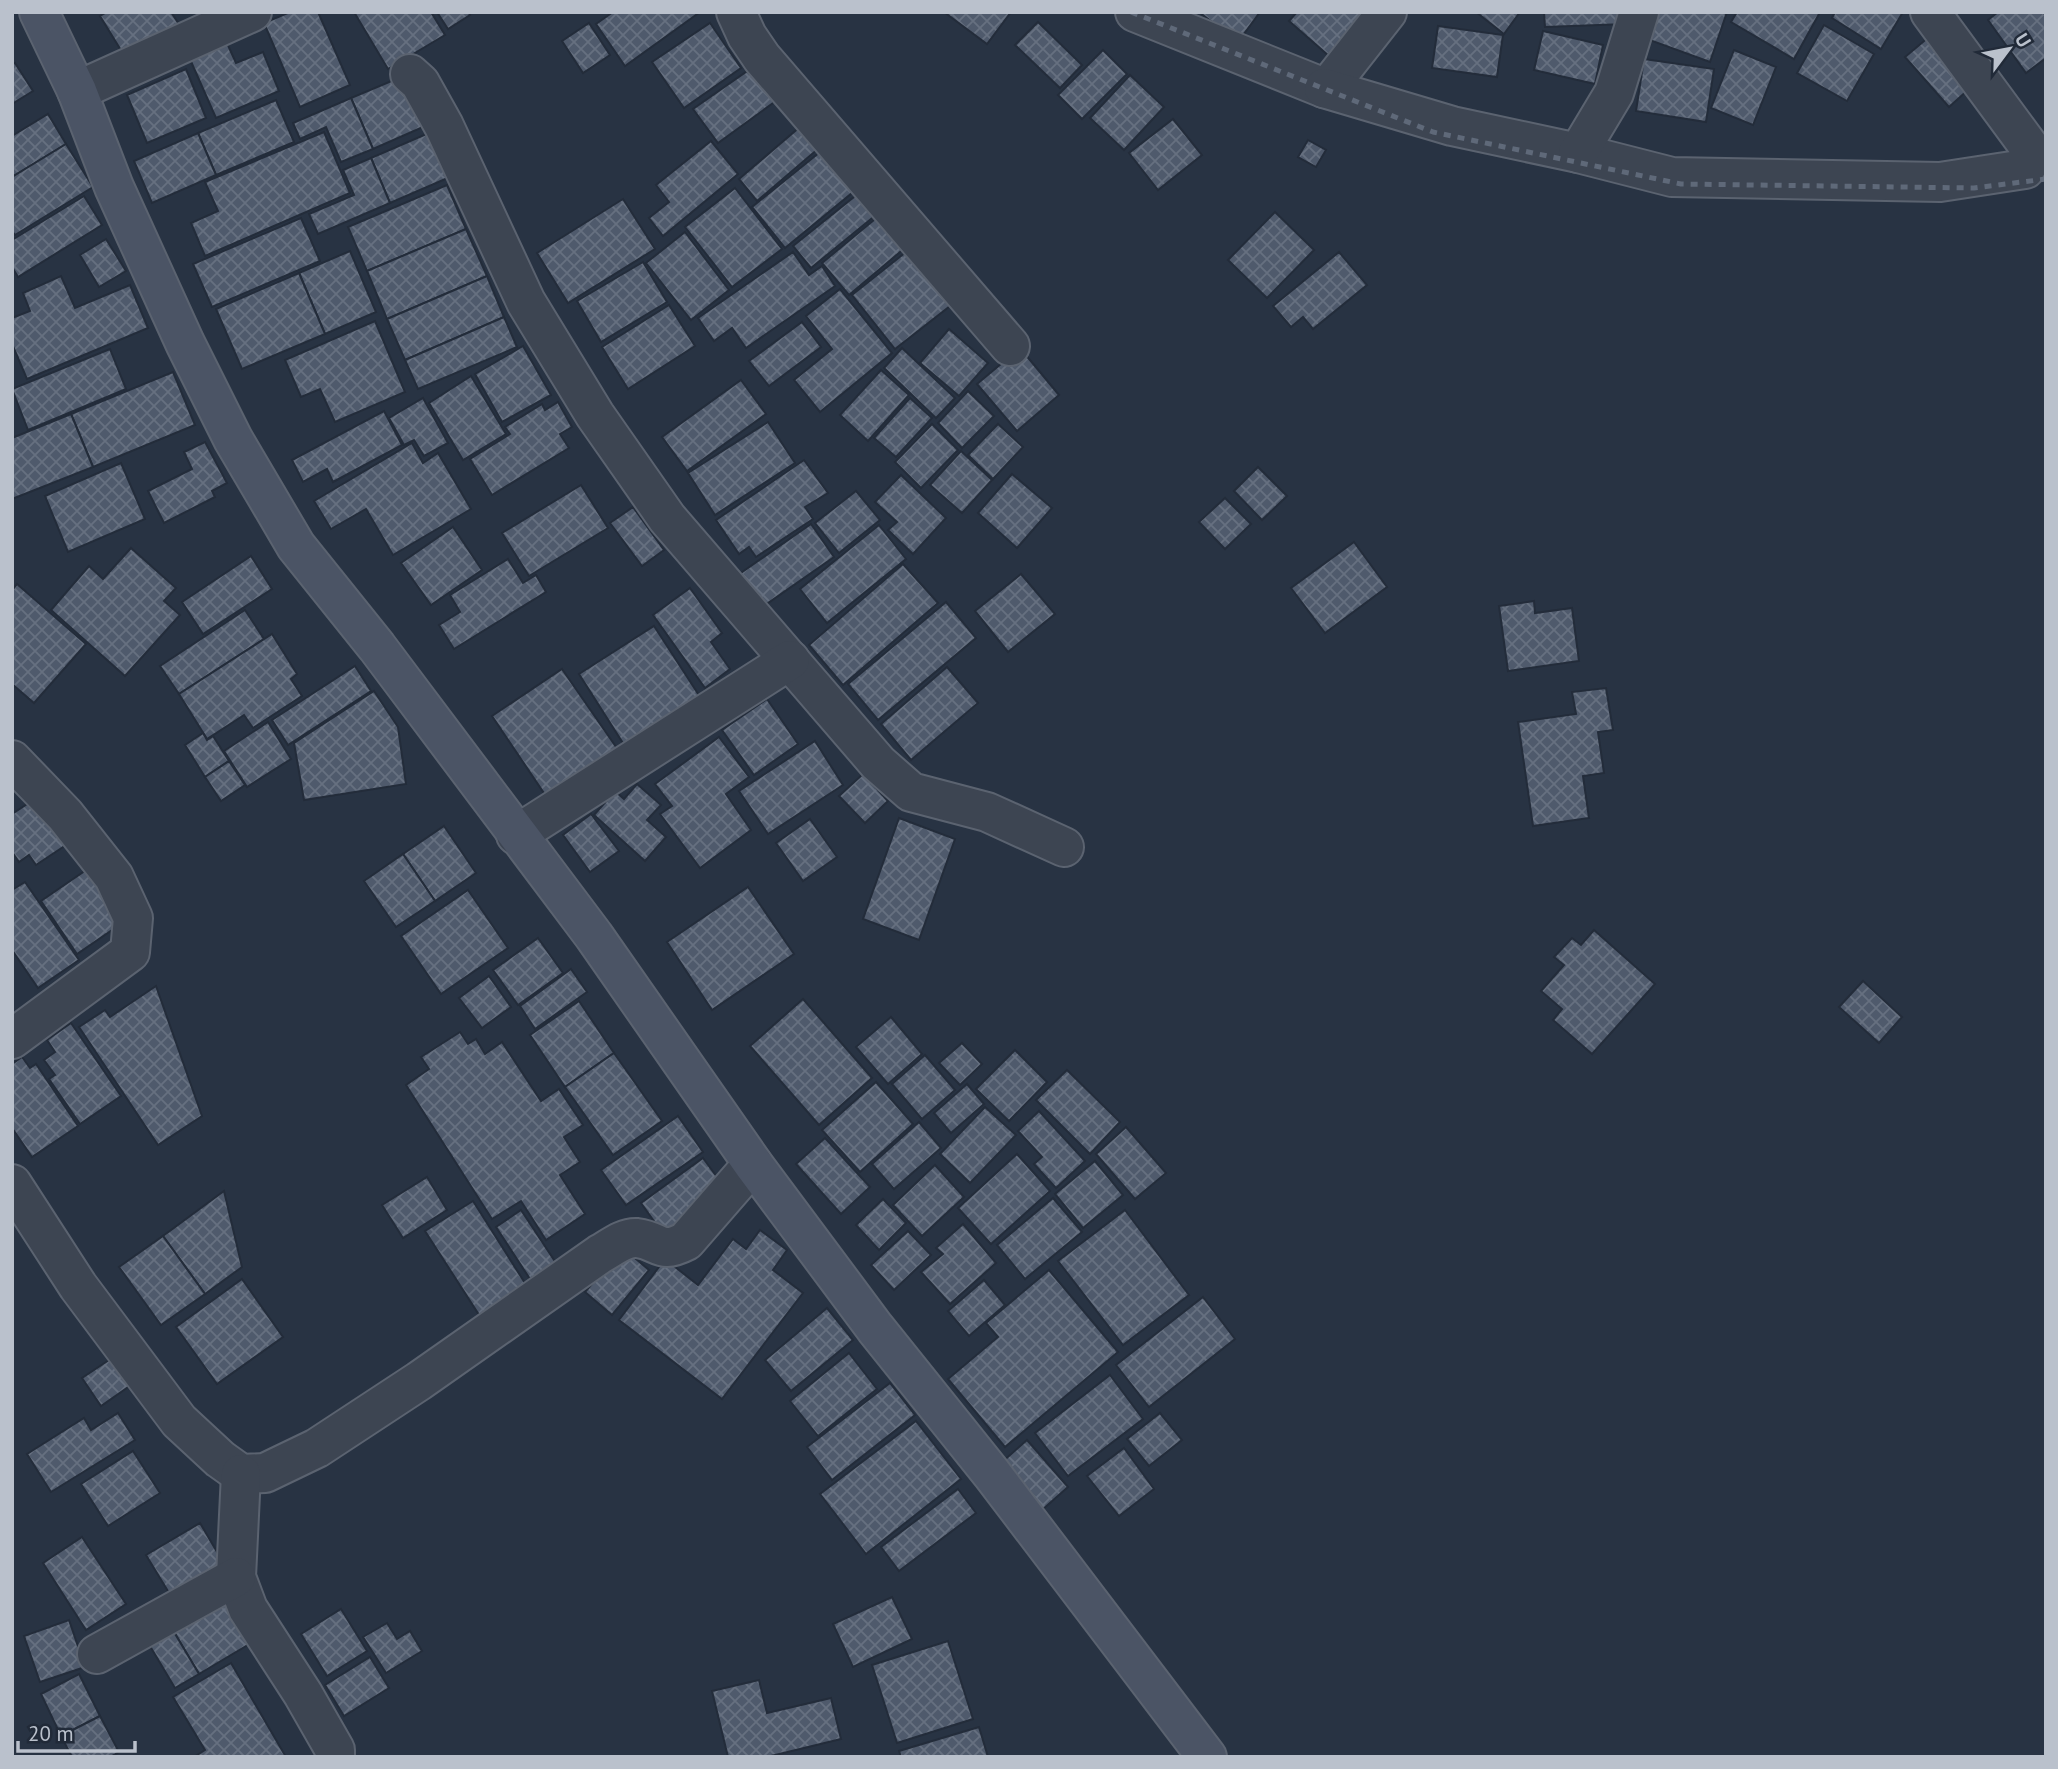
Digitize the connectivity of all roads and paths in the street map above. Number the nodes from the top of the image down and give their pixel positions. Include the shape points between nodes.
1 (39, 12) edge
2 (252, 12) edge
3 (736, 12) edge
4 (1135, 12) edge
5 (1387, 12) edge
6 (1639, 12) edge
7 (1930, 12) edge
8 (410, 74) dead end
9 (1324, 88) junction
10 (77, 91) junction
11 (1578, 153) junction
12 (1010, 346) dead end
13 (790, 660) junction
14 (12, 760) edge
15 (516, 835) junction
16 (1064, 847) dead end
17 (12, 1039) edge
18 (753, 1164) junction
19 (12, 1184) edge
20 (242, 1474) junction
21 (236, 1577) junction
22 (97, 1654) dead end
23 (335, 1757) edge
24 (1207, 1757) edge

1 - 10 street
2 - 10 street
3 - 12 street via 762,58
4 - 9 street
5 - 9 street
6 - 11 street via 1614,93
7 - 11 street via 2033,152 2025,169 1940,182 1672,177
8 - 13 street via 444,126 526,302 596,415 667,518
9 - 11 street via 1452,126
10 - 15 street via 114,187 185,343 233,439 296,546
13 - 15 street
13 - 16 street via 878,763 911,792 987,812
14 - 17 street via 65,815 114,877 133,918 130,952
15 - 18 street via 594,936
18 - 20 street via 686,1241 662,1248 637,1238 623,1241 317,1448 265,1473
18 - 24 street via 874,1328 1000,1484
19 - 20 street via 78,1286 179,1421
20 - 21 street
21 - 22 street
21 - 23 street via 248,1609 303,1694

